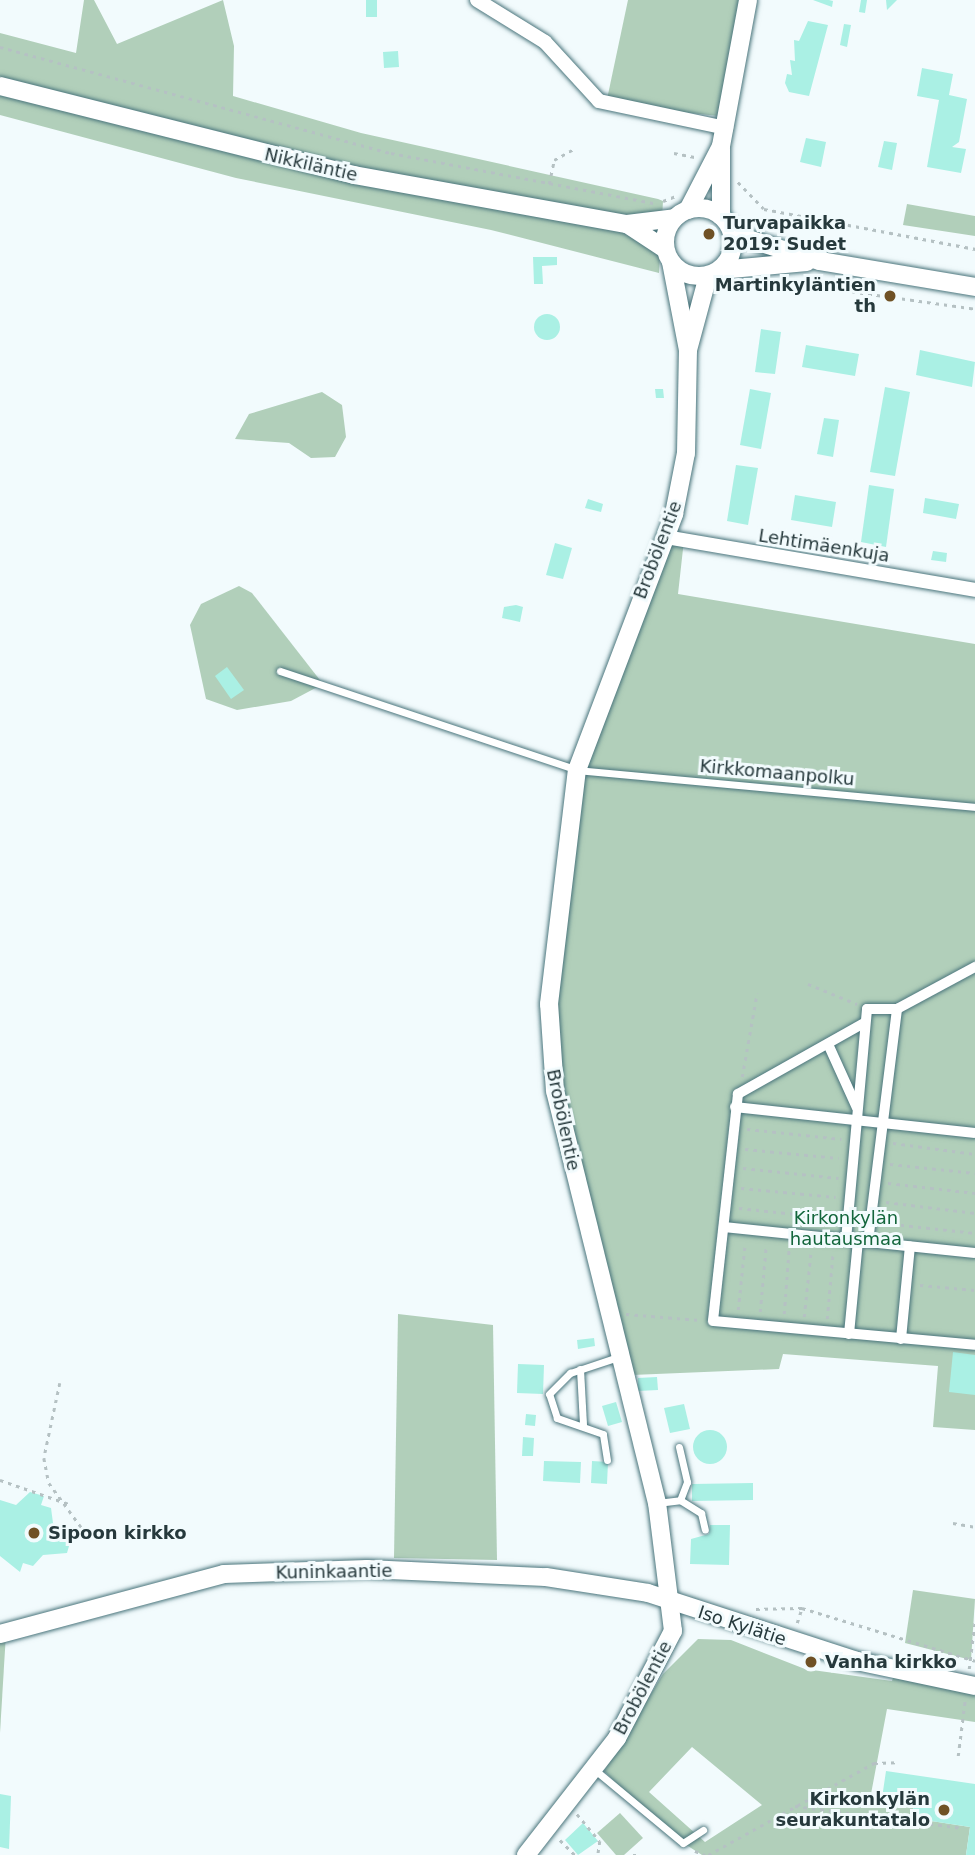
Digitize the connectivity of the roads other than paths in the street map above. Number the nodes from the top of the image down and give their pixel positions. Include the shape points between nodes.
1 (477, 0) edge
2 (748, 0) edge
3 (0, 86) edge
4 (726, 128) junction
5 (721, 146) junction
6 (681, 214) junction
7 (721, 216) junction
8 (627, 224) junction
9 (732, 234) junction
10 (668, 256) junction
11 (820, 261) junction
12 (714, 273) junction
13 (975, 288) edge
14 (688, 350) junction
15 (666, 537) junction
16 (975, 590) edge
17 (280, 671) dead end
18 (577, 770) junction
19 (975, 807) edge
20 (974, 970) edge
21 (897, 1009) junction
22 (864, 1023) junction
23 (828, 1044) junction
24 (735, 1107) junction
25 (857, 1115) junction
26 (881, 1123) junction
27 (975, 1133) edge
28 (724, 1227) junction
29 (840, 1239) junction
30 (863, 1242) junction
31 (910, 1246) junction
32 (975, 1253) edge
33 (849, 1334) junction
34 (901, 1339) junction
35 (975, 1345) edge
36 (618, 1357) junction
37 (580, 1369) junction
38 (583, 1425) junction
39 (679, 1447) dead end
40 (607, 1460) dead end
41 (680, 1500) junction
42 (657, 1503) junction
43 (705, 1530) dead end
44 (673, 1602) junction
45 (0, 1634) edge
46 (971, 1685) edge
47 (594, 1770) junction
48 (703, 1830) dead end
49 (526, 1855) edge

1 - 4 street via 545,42 599,101
2 - 4 street
3 - 8 street, Nikkiläntie via 354,175
4 - 5 street
5 - 6 street
5 - 7 street
6 - 7 street
6 - 8 street, Nikkiläntie
6 - 10 street
7 - 9 street
8 - 10 street, Nikkiläntie
9 - 11 street
9 - 12 street via 732,253
10 - 12 street via 688,275
10 - 14 street, Brobölentie
11 - 12 street
11 - 13 street
12 - 14 street, Brobölentie
14 - 15 street, Brobölentie via 685,453
15 - 16 street, Lehtimäenkuja
15 - 18 street, Brobölentie
17 - 18 lane, Kirkkomaanpolku
18 - 19 lane, Kirkkomaanpolku
18 - 36 street, Brobölentie via 549,1051
20 - 21 street
21 - 22 street via 867,1009
21 - 26 street
22 - 23 street
22 - 25 street
23 - 24 street via 738,1094
23 - 25 street
24 - 25 street
24 - 28 street
25 - 26 street
25 - 29 street via 848,1219
26 - 27 street
26 - 30 street via 870,1222
28 - 29 street
28 - 33 street via 713,1321
29 - 30 street
30 - 31 street
30 - 33 street
31 - 32 street
31 - 34 street
33 - 34 street
34 - 35 street
36 - 37 lane
36 - 42 street, Brobölentie
37 - 38 lane
37 - 38 lane via 553,1386 550,1403 557,1418
38 - 40 lane via 603,1434
39 - 41 lane via 687,1482
41 - 42 lane
41 - 43 lane via 701,1513
42 - 44 street, Brobölentie
44 - 45 street, Kuninkaantie via 546,1577 367,1569 224,1574
44 - 46 street, Iso Kylätie via 858,1661
44 - 47 street, Brobölentie via 669,1646
47 - 48 lane via 683,1843
47 - 49 street, Brobölentie via 572,1814

